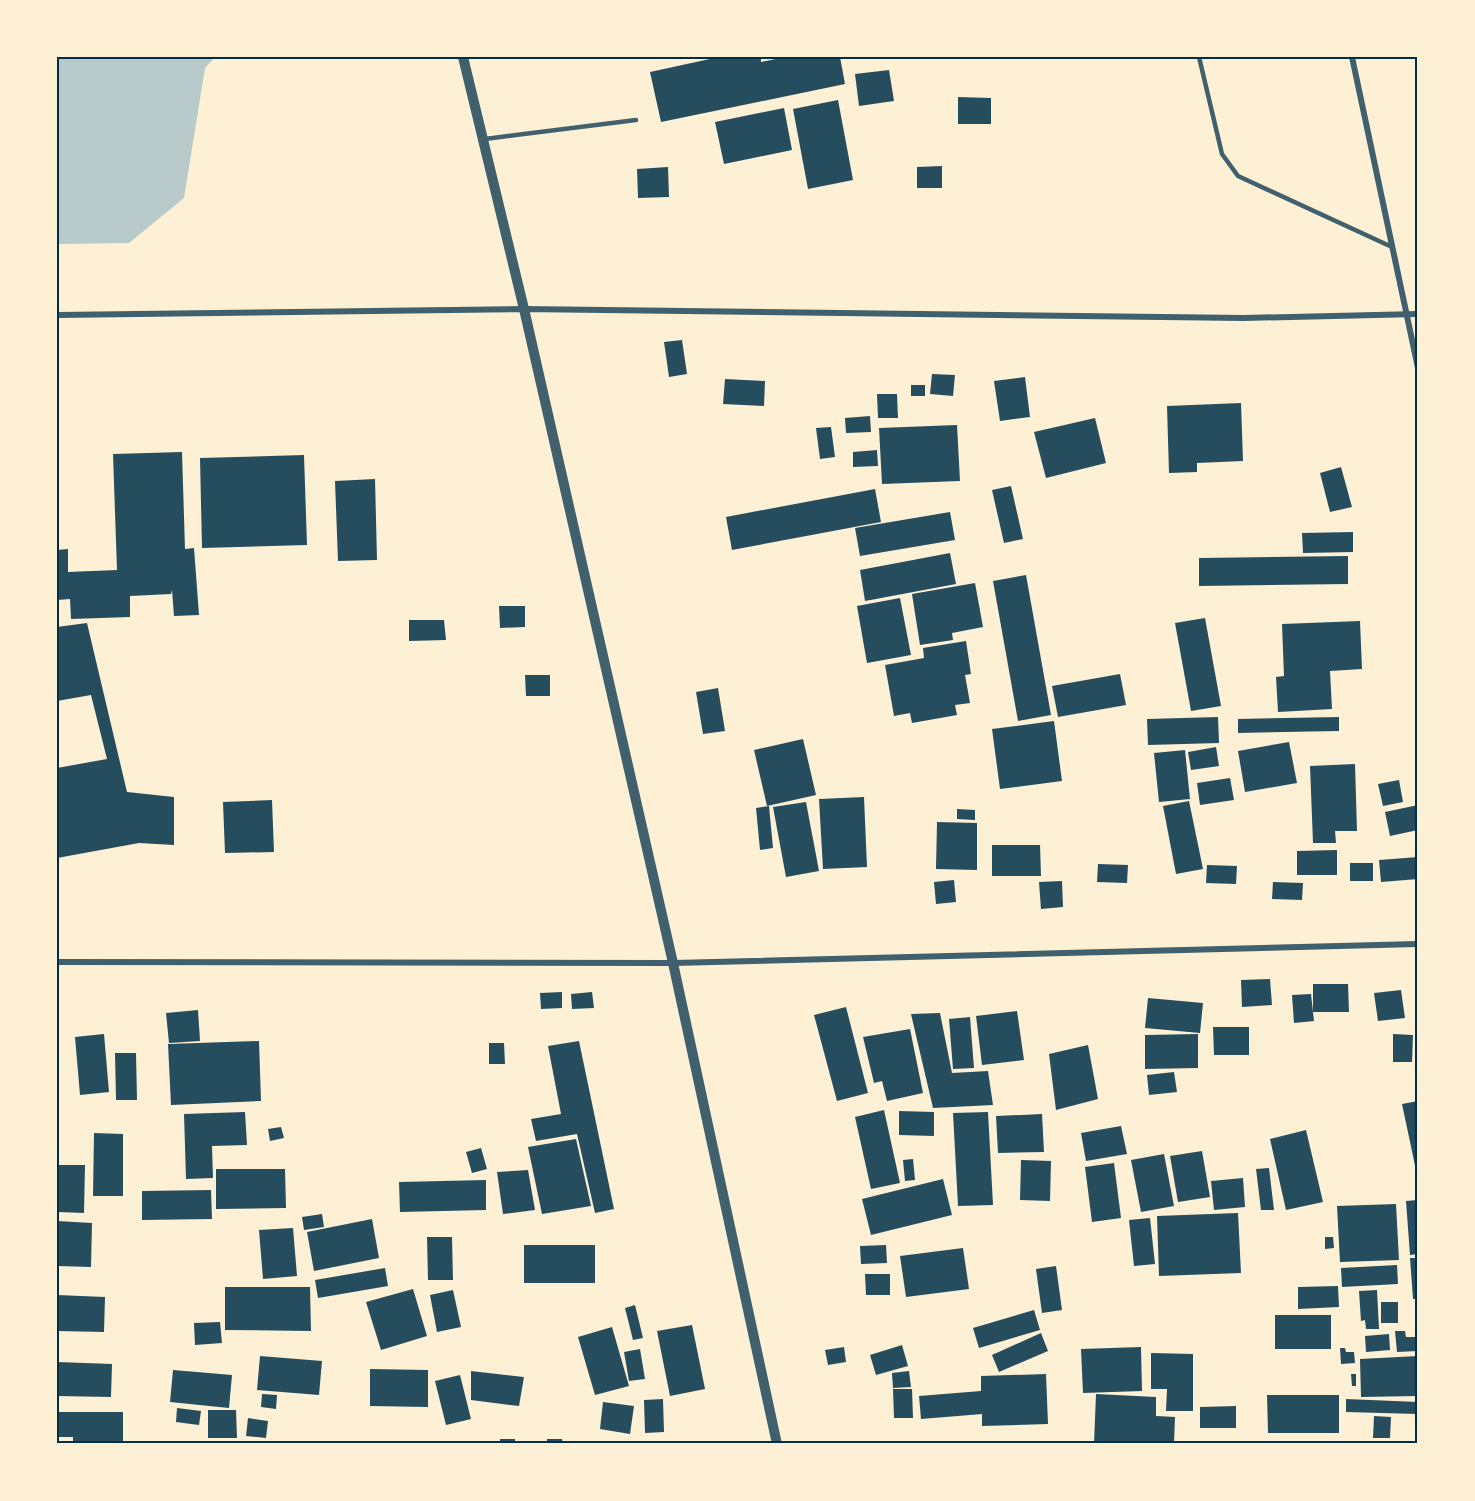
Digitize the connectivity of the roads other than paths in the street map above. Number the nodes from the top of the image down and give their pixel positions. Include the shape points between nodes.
1 (463, 57) edge
2 (1198, 57) edge
3 (1352, 57) edge
4 (636, 120) dead end
5 (482, 139) junction
6 (1392, 247) junction
7 (524, 309) junction
8 (1418, 314) edge
9 (57, 315) edge
10 (1407, 315) junction
11 (1418, 368) edge
12 (1418, 944) edge
13 (57, 962) edge
14 (673, 963) junction
15 (777, 1444) edge

1 - 5 street
2 - 6 lane via 1222,154 1238,176
3 - 6 street
4 - 5 lane
5 - 7 street
6 - 10 street
7 - 9 street
7 - 10 street via 1244,318
7 - 14 street
8 - 10 street
10 - 11 street
12 - 14 street
13 - 14 street
14 - 15 street

